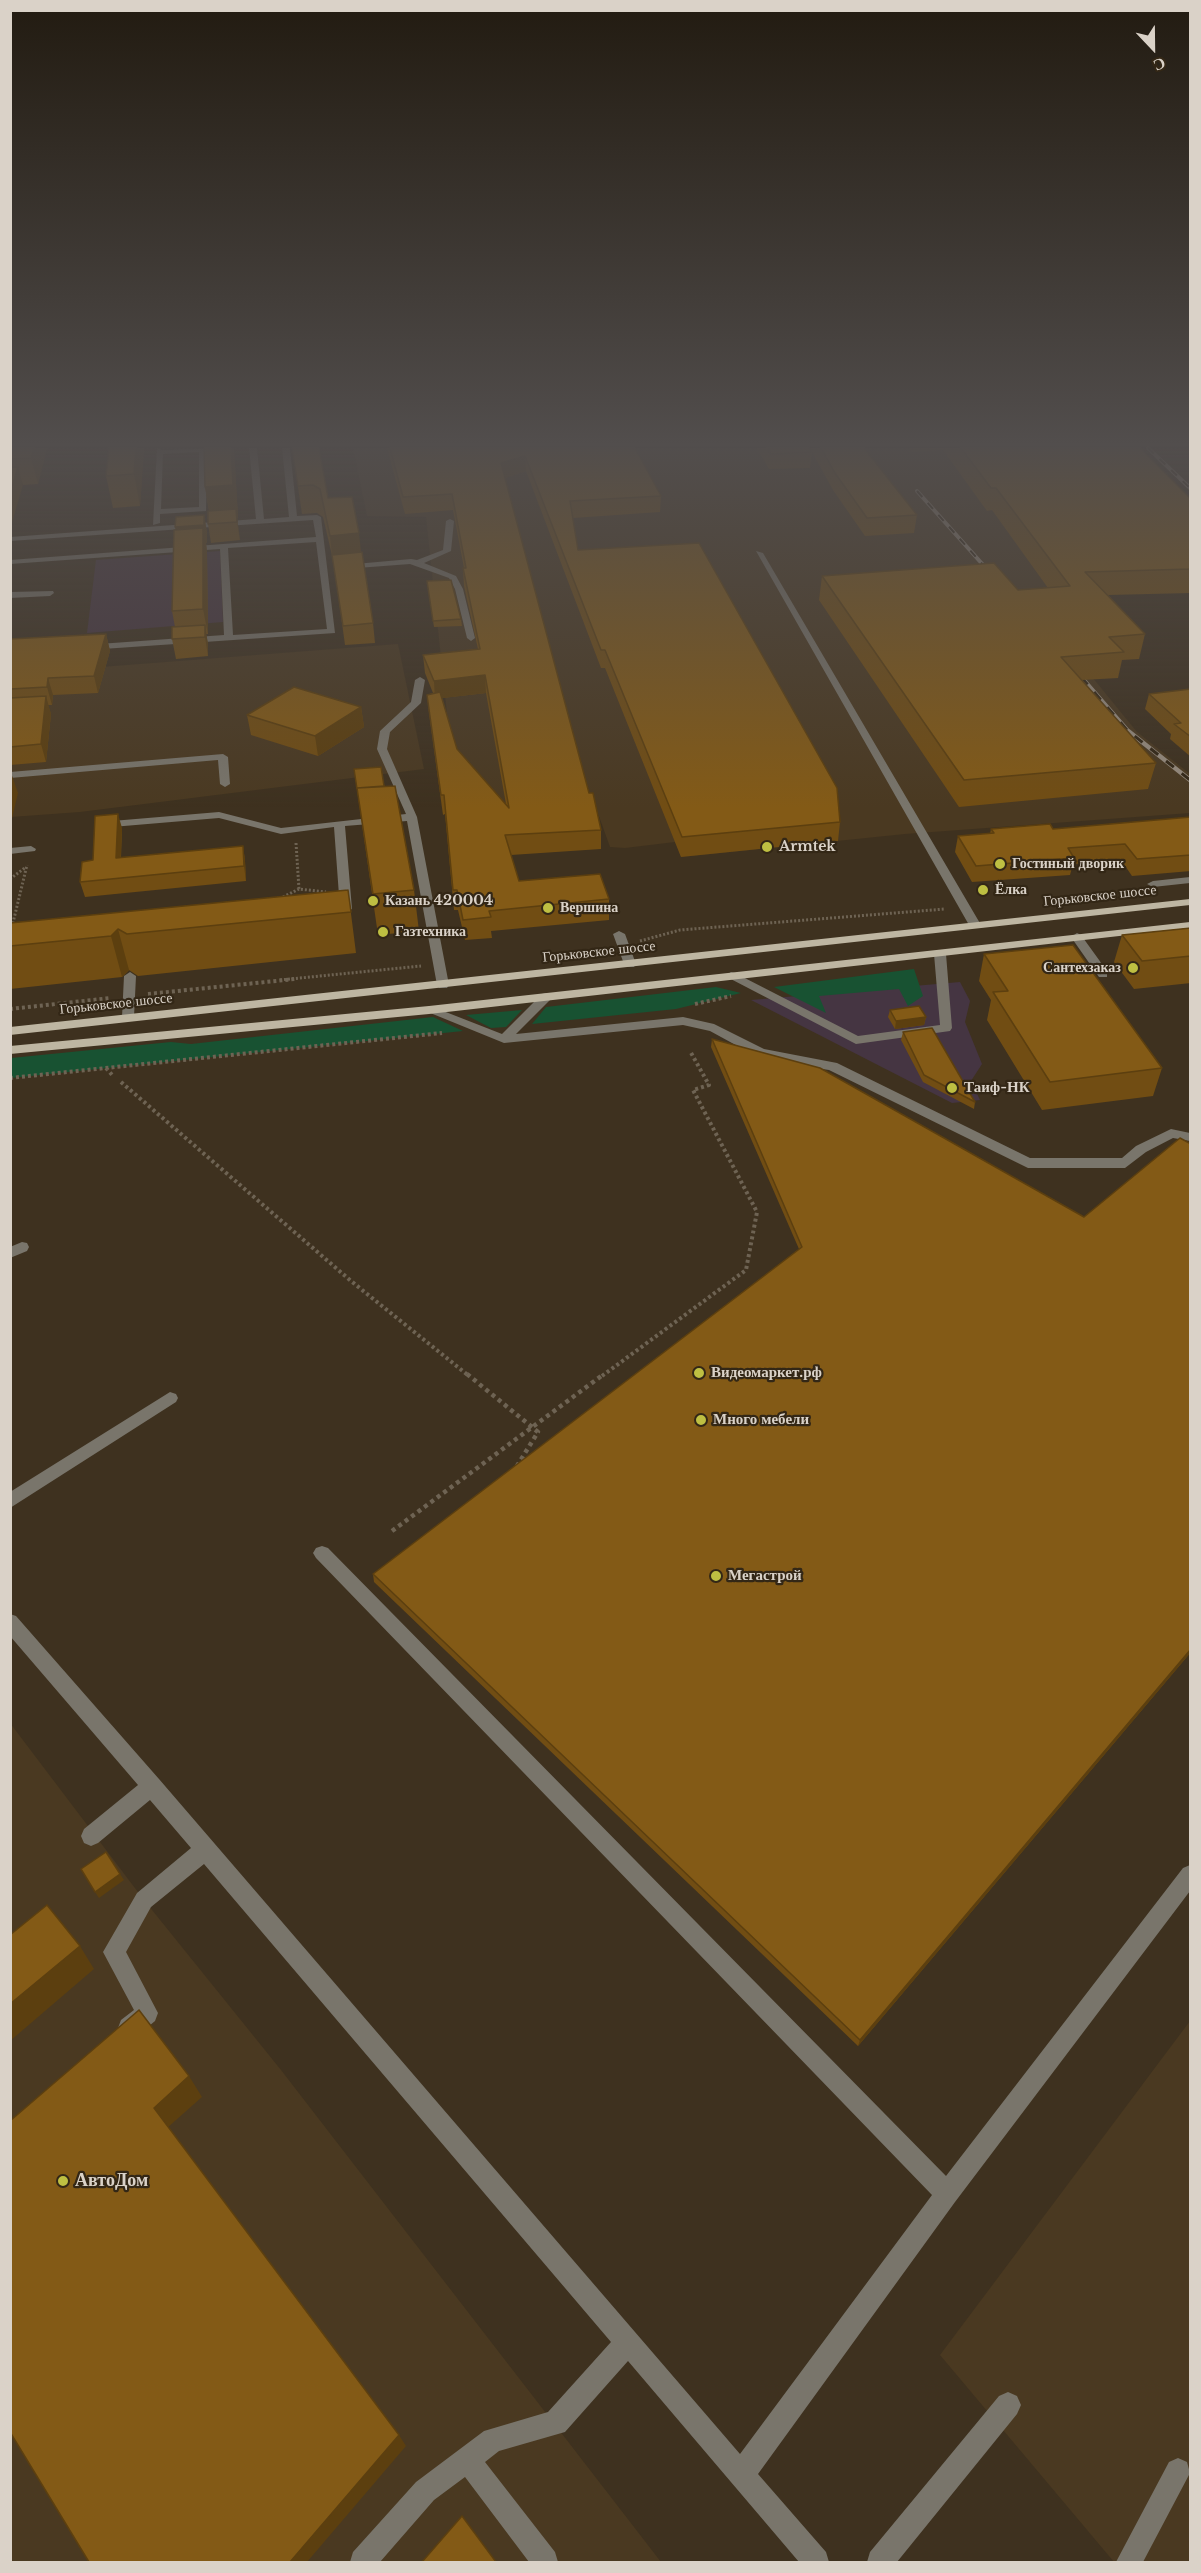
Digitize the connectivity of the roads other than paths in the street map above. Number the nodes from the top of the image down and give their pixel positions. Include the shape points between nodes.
1 (225, 568) edge
2 (342, 568) edge
3 (432, 568) edge
4 (768, 568) edge
5 (323, 570) joint
6 (50, 593) dead end
7 (10, 595) edge
8 (471, 638) dead end
9 (229, 639) junction
10 (79, 648) edge
11 (420, 680) dead end
12 (10, 775) edge
13 (225, 784) dead end
14 (411, 817) junction
15 (339, 823) junction
16 (112, 824) edge
17 (31, 849) road end
18 (10, 851) edge
19 (1191, 880) edge
20 (1153, 884) dead end
21 (1191, 902) edge
22 (347, 924) edge
23 (975, 925) junction
24 (1191, 925) edge
25 (619, 934) dead end
26 (1077, 937) junction
27 (940, 954) junction
28 (630, 964) junction
29 (1103, 974) dead end
30 (130, 976) dead end
31 (731, 976) junction
32 (443, 985) junction
33 (546, 997) junction
34 (429, 1010) junction
35 (128, 1017) junction
36 (10, 1031) edge
37 (504, 1039) junction
38 (10, 1050) edge
39 (1191, 1137) edge
40 (170, 1398) dead end
41 (10, 1501) edge
42 (322, 1553) dead end
43 (10, 1622) edge
44 (152, 1786) junction
45 (91, 1836) dead end
46 (204, 1851) junction
47 (1191, 1875) edge
48 (110, 2044) edge
49 (947, 2194) junction
50 (627, 2343) junction
51 (1008, 2405) dead end
52 (467, 2459) junction
53 (1178, 2471) dead end
54 (741, 2475) junction
55 (363, 2562) edge
56 (545, 2562) edge
57 (816, 2562) edge
58 (880, 2562) edge
59 (1129, 2562) edge

1 - 9 street
2 - 5 street
3 - 8 street via 452,576
4 - 23 street
5 - 9 street via 332,631
6 - 7 street
9 - 10 street via 170,638
11 - 14 street via 416,703 385,731 382,750
12 - 13 street via 223,757
14 - 15 street
14 - 32 street
15 - 16 street via 281,831 219,815
15 - 22 street
17 - 18 street
19 - 20 street
21 - 23 main road, Горьковское шоссе
23 - 28 main road, Горьковское шоссе
24 - 26 main road
25 - 28 street
26 - 27 main road
26 - 29 street
27 - 31 main road
27 - 31 street via 946,1028 856,1041
28 - 32 main road, Горьковское шоссе
30 - 35 street
31 - 33 main road
32 - 35 main road, Горьковское шоссе
33 - 34 main road
33 - 37 street
34 - 37 street
34 - 38 main road
35 - 36 main road, Горьковское шоссе
37 - 39 street via 683,1021 714,1028 759,1052 832,1066 1028,1162 1125,1163 1171,1133
40 - 41 street
42 - 49 street
43 - 44 street
44 - 45 street
44 - 46 street
46 - 48 street via 144,1900 114,1952 147,2013
46 - 50 street
47 - 49 street
49 - 54 street
50 - 52 street via 556,2423 493,2440
50 - 54 street
51 - 58 street
52 - 55 street via 425,2491
52 - 56 street
53 - 59 street
54 - 57 street

